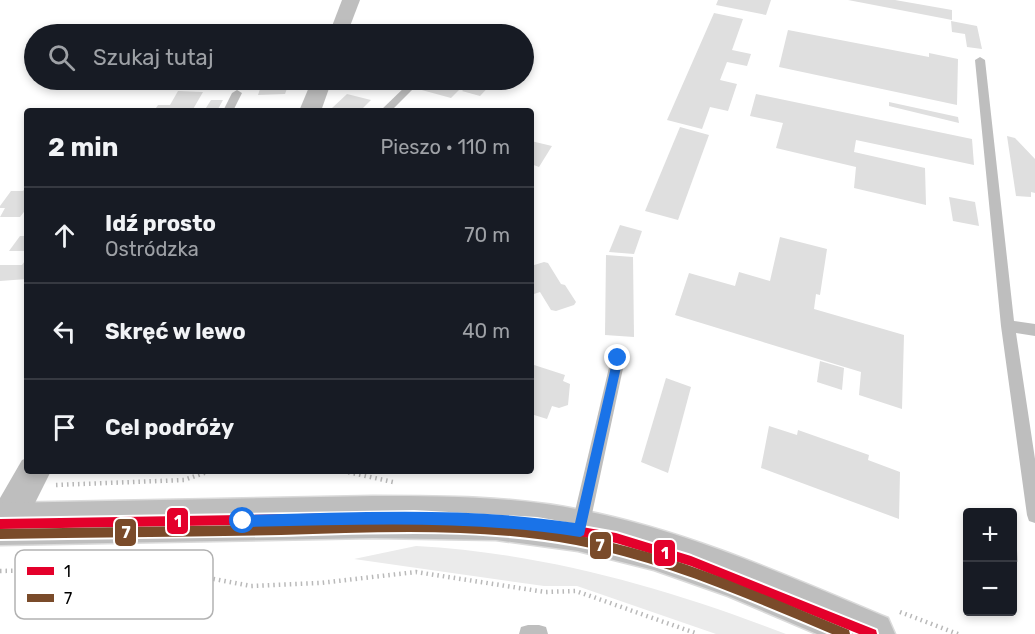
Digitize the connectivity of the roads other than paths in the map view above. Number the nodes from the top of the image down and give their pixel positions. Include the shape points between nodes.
1 (351, 0) edge
2 (342, 24) edge
3 (980, 60) dead end
4 (318, 90) edge
5 (407, 90) edge
6 (237, 93) dead end
7 (230, 108) edge
8 (311, 108) edge
9 (388, 108) edge
10 (1008, 326) junction
11 (1035, 330) edge
12 (618, 358) dead end
13 (30, 479) edge
14 (1035, 515) edge
15 (3, 524) edge
16 (580, 530) junction
17 (528, 634) edge
18 (539, 634) edge
19 (872, 634) edge

1 - 2 street
3 - 10 lane
4 - 8 street
5 - 9 lane
6 - 7 lane
10 - 11 lane
10 - 14 lane
12 - 16 lane
13 - 15 street
15 - 16 main road via 440,517
16 - 19 main road via 740,580
17 - 18 lane

